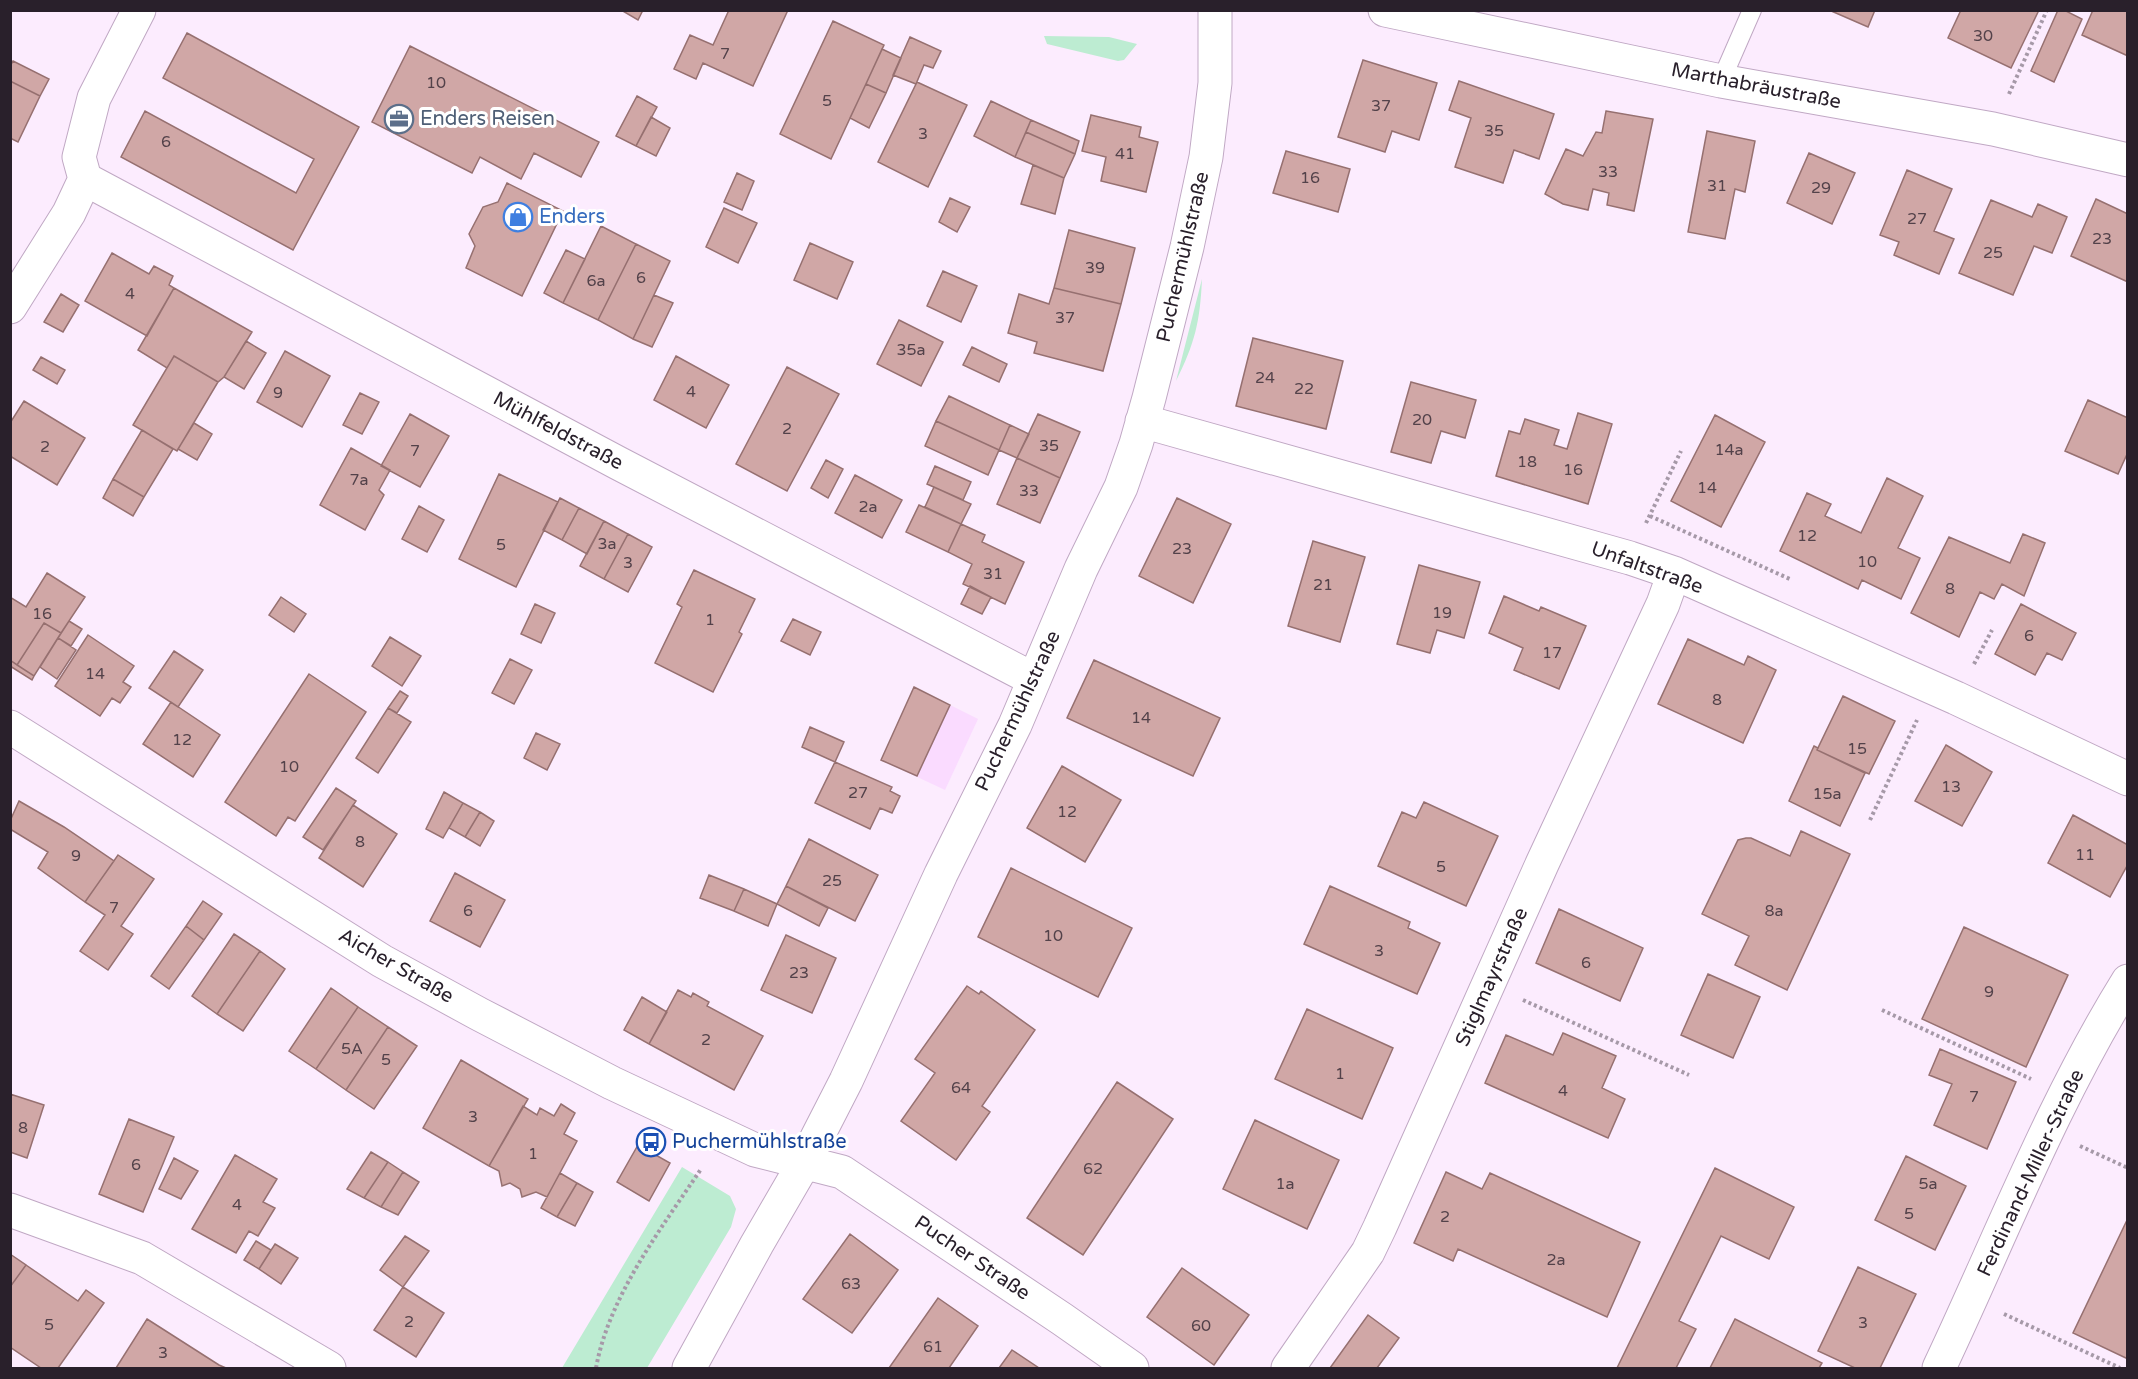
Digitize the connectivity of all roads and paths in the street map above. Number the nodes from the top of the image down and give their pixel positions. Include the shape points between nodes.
1 (139, 10) edge
2 (1215, 10) edge
3 (1385, 10) edge
4 (1752, 10) edge
5 (2047, 10) edge
6 (1721, 81) junction
7 (1993, 129) junction
8 (2127, 160) edge
9 (85, 179) junction
10 (10, 307) edge
11 (1143, 421) junction
12 (1681, 451) dead end
13 (1630, 558) junction
14 (1674, 573) junction
15 (1033, 680) junction
16 (1932, 688) junction
17 (10, 728) edge
18 (2127, 779) edge
19 (1870, 820) dead end
20 (2127, 981) edge
21 (1489, 983) junction
22 (1882, 1010) dead end
23 (1689, 1075) dead end
24 (2065, 1095) junction
25 (2046, 1132) junction
26 (804, 1163) junction
27 (2127, 1168) edge
28 (701, 1169) dead end
29 (10, 1210) edge
30 (1972, 1298) junction
31 (328, 1368) edge
32 (596, 1368) edge
33 (689, 1368) edge
34 (1132, 1368) edge
35 (1288, 1368) edge
36 (1939, 1368) edge
37 (2120, 1368) edge

1 - 9 street via 94,98 79,157
2 - 11 street, Puchermühlstraße via 1215,83 1206,157
3 - 6 street, Marthabräustraße
4 - 6 lane
5 - 7 path
6 - 7 street, Marthabräustraße
7 - 8 street, Marthabräustraße
9 - 10 street via 69,213
9 - 15 street, Mühlfeldstraße
11 - 13 street, Unfaltstraße
11 - 15 street, Puchermühlstraße via 1121,487
12 - 13 path
13 - 14 street, Unfaltstraße
14 - 16 street, Unfaltstraße
14 - 21 street, Stiglmayrstraße via 1664,604
15 - 26 street, Puchermühlstraße via 1015,725
16 - 18 street, Unfaltstraße
16 - 19 path
17 - 26 street, Aicher Straße via 373,955 479,1014 721,1135 755,1150
20 - 24 street, Ferdinand-Miller-Straße
21 - 23 path
21 - 35 street, Stiglmayrstraße via 1372,1244
22 - 24 path
24 - 25 street, Ferdinand-Miller-Straße
25 - 27 path
25 - 30 street, Ferdinand-Miller-Straße
26 - 33 street, Puchermühlstraße
26 - 34 street, Pucher Straße via 842,1172 868,1188
28 - 32 path via 609,1318
29 - 31 street via 142,1258
30 - 36 street, Ferdinand-Miller-Straße
30 - 37 path

